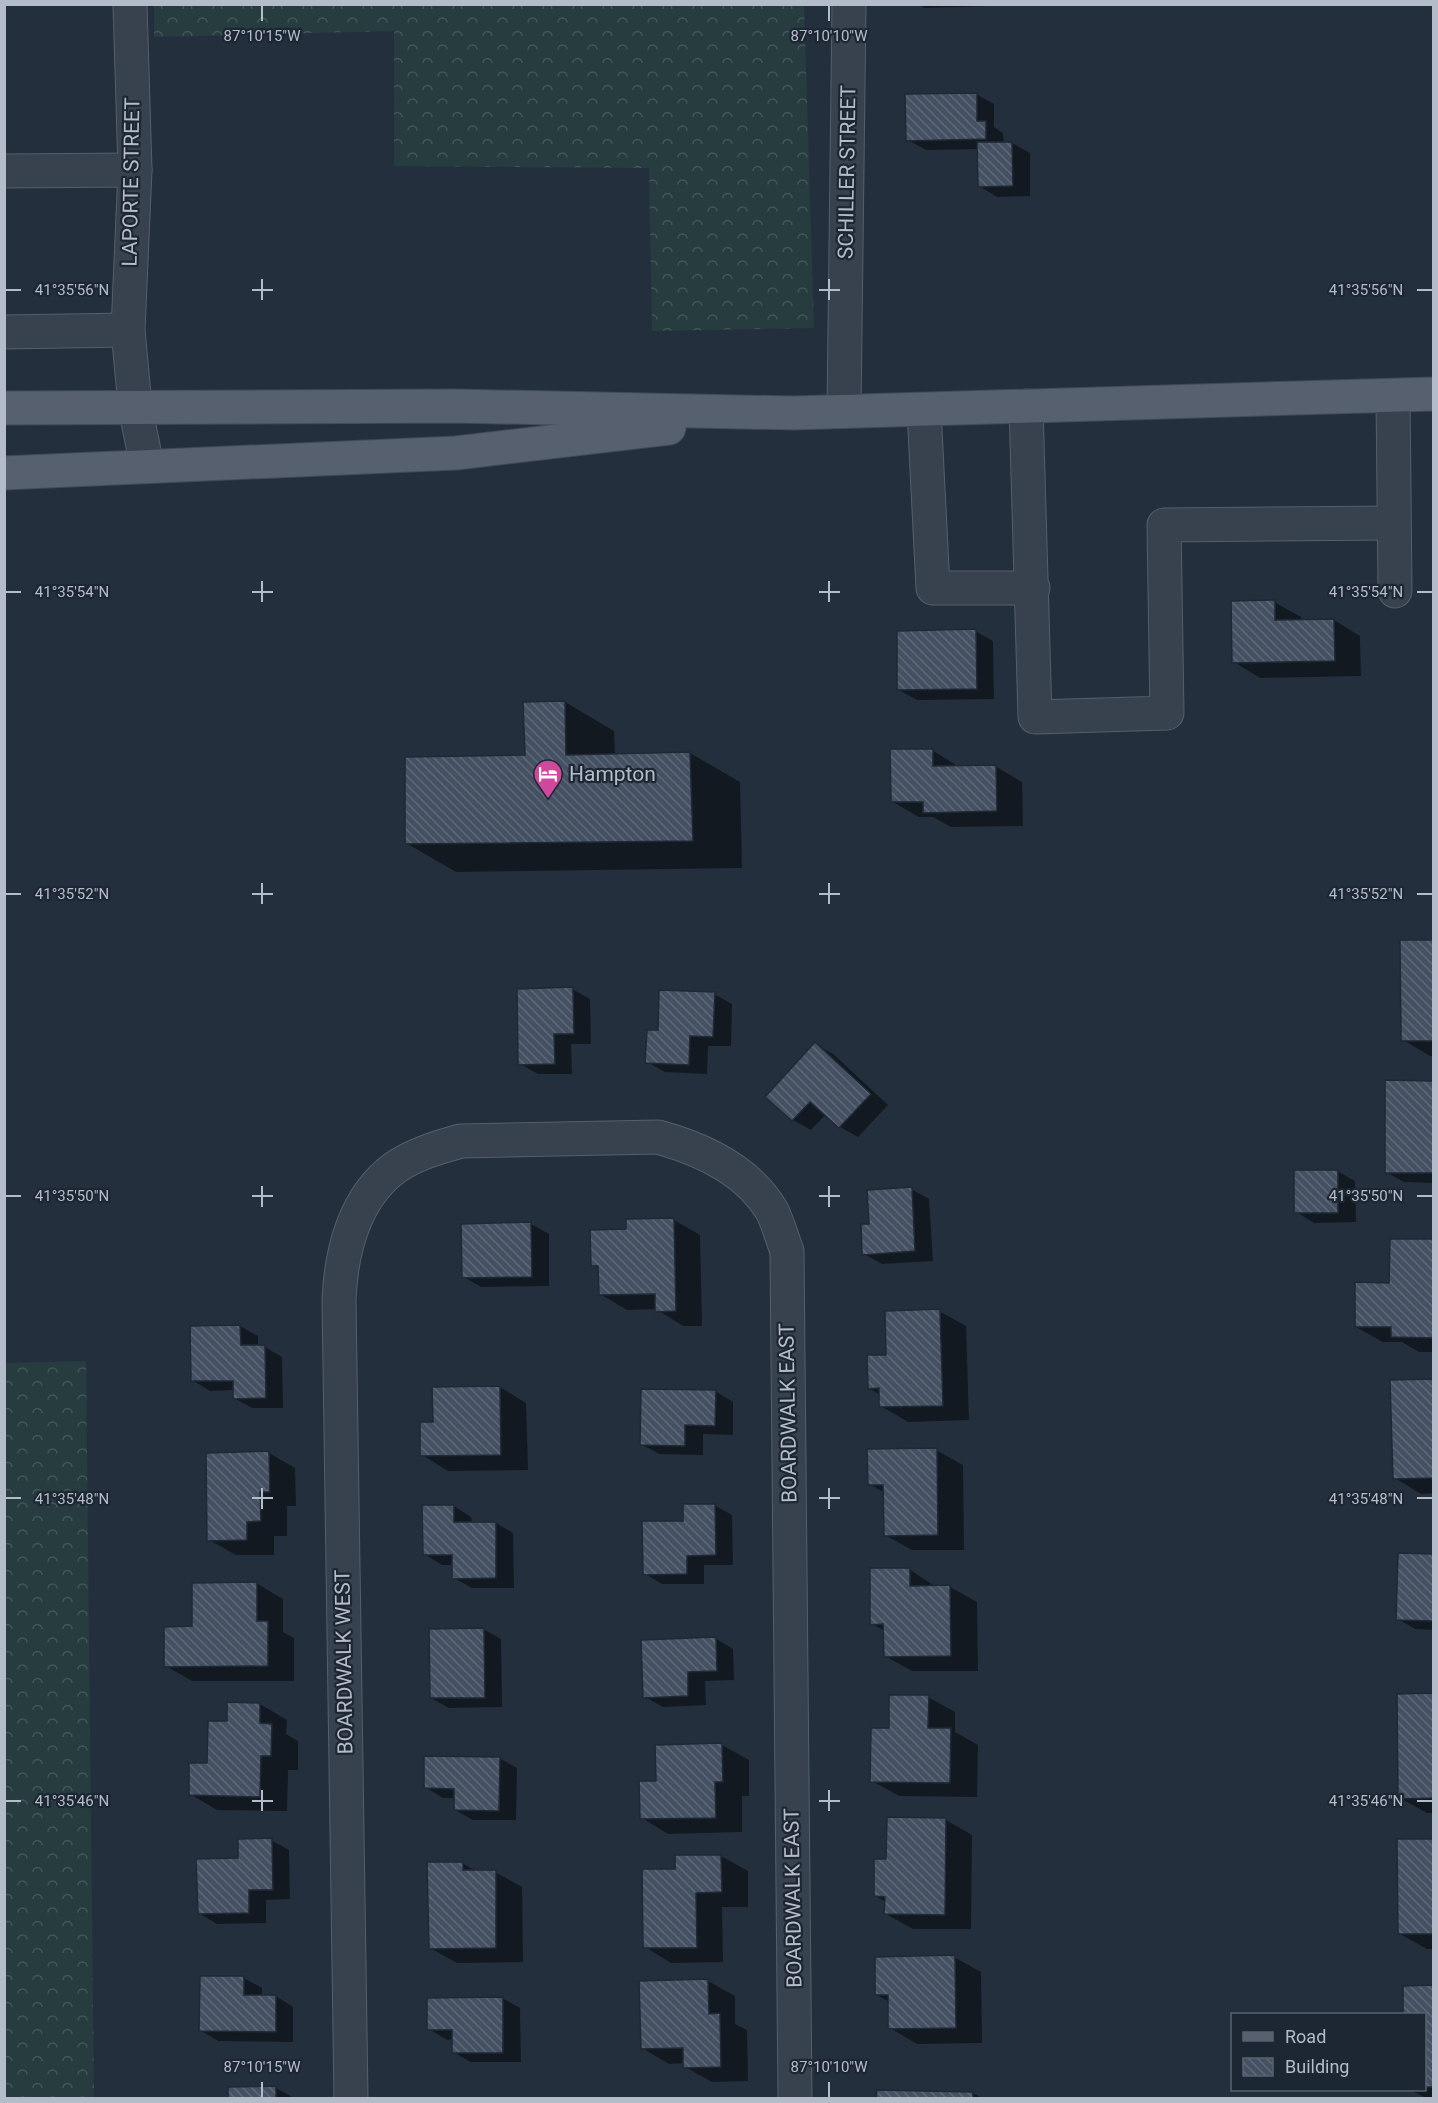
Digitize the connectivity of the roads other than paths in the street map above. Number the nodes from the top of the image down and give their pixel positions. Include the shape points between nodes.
1 (130, 4) edge
2 (849, 4) edge
3 (135, 170) junction
4 (4, 171) edge
5 (128, 330) junction
6 (4, 332) edge
7 (1434, 394) edge
8 (1393, 396) junction
9 (135, 406) junction
10 (1026, 406) junction
11 (4, 408) edge
12 (924, 410) junction
13 (844, 411) junction
14 (793, 413) junction
15 (147, 466) junction
16 (4, 473) edge
17 (1394, 523) junction
18 (1033, 588) junction
19 (1395, 591) dead end
20 (351, 1227) joint
21 (351, 2098) edge
22 (795, 2098) edge

1 - 3 street, LAPORTE STREET
2 - 13 street, SCHILLER STREET
3 - 4 street
3 - 5 street, LAPORTE STREET
5 - 6 street
5 - 9 street, LAPORTE STREET
7 - 8 main road
8 - 10 main road
8 - 17 street
9 - 11 main road
9 - 14 main road via 454,406
9 - 15 street, LAPORTE STREET
10 - 12 main road
10 - 18 street
12 - 13 main road
12 - 18 street via 933,588
13 - 14 main road
14 - 15 main road via 456,453
15 - 16 main road
17 - 18 street via 1164,525 1167,713 1035,717
17 - 19 street
20 - 21 street, BOARDWALK WEST via 340,1267 339,1300
20 - 22 street, BOARDWALK EAST via 372,1192 396,1167 461,1141 658,1137 716,1157 748,1183 772,1211 787,1251

